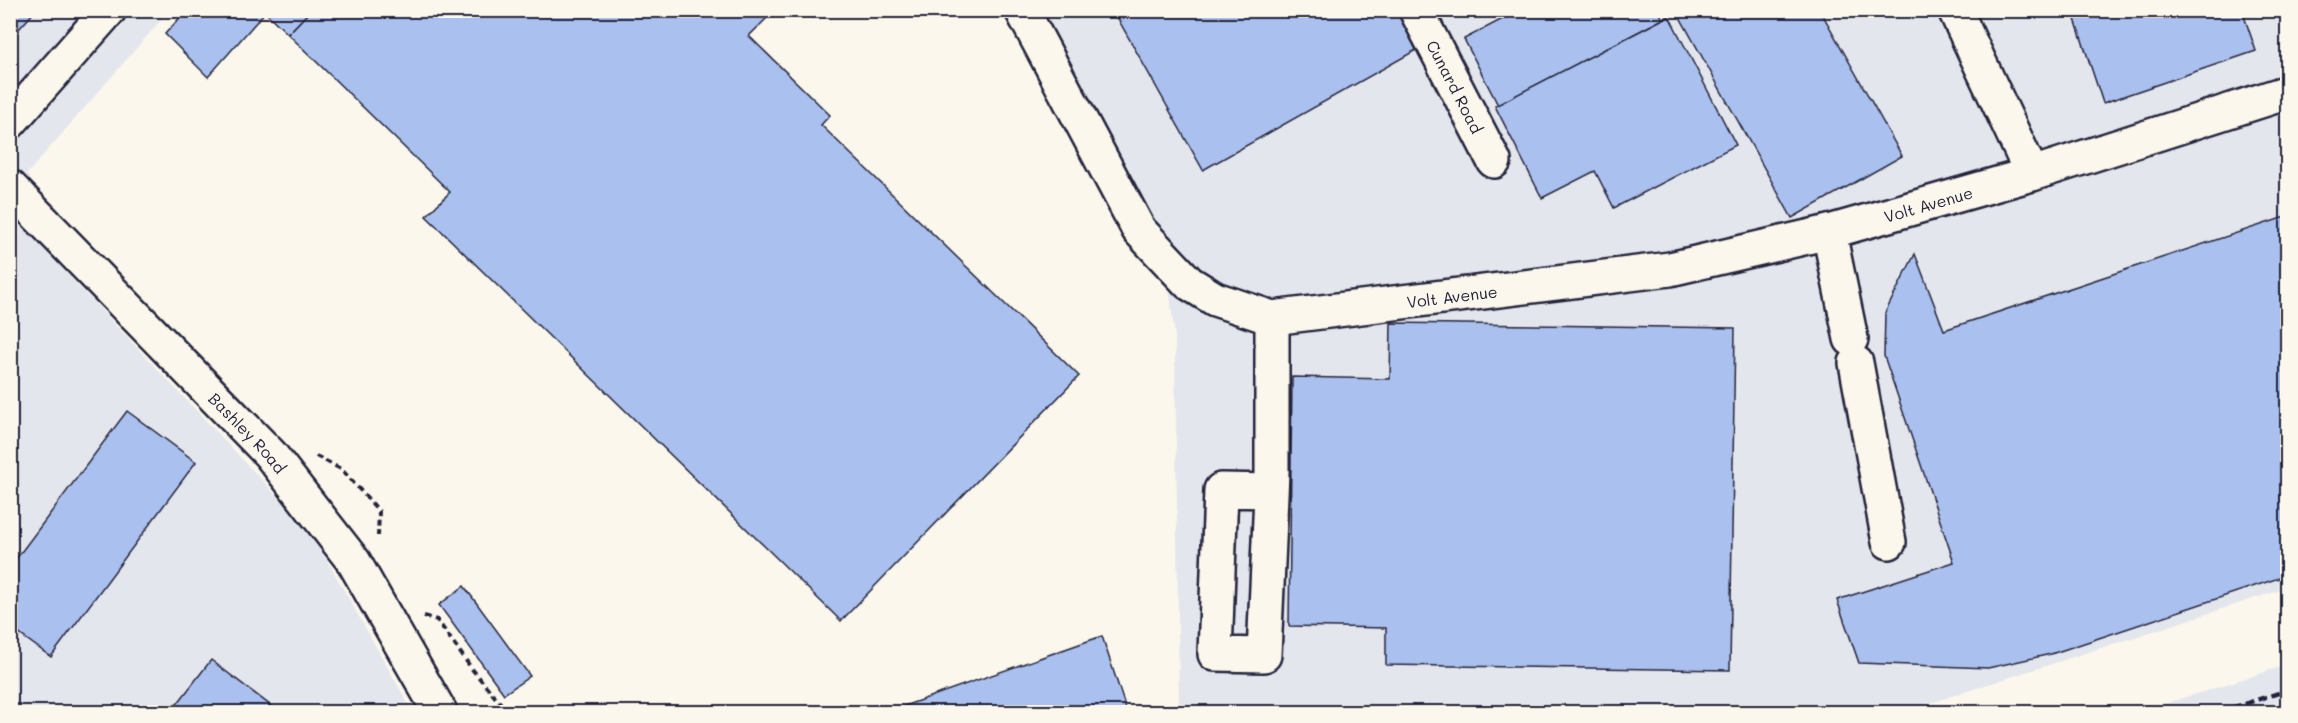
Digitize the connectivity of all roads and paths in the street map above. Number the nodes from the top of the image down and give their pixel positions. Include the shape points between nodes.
1 (109, 10) edge
2 (1022, 10) edge
3 (1416, 10) edge
4 (1955, 10) edge
5 (2288, 92) edge
6 (10, 122) edge
7 (1494, 161) dead end
8 (2032, 174) junction
9 (10, 187) edge
10 (1829, 232) junction
11 (1272, 318) junction
12 (1271, 491) junction
13 (1889, 542) dead end
14 (440, 712) edge

1 - 6 street
2 - 11 street, Volt Avenue via 1139,230 1189,283 1215,299
3 - 7 street, Cunard Road
4 - 8 street
5 - 8 street, Volt Avenue
8 - 10 street, Volt Avenue
9 - 14 street, Bashley Road via 270,454 354,562
10 - 11 street, Volt Avenue via 1670,269
10 - 13 street
11 - 12 street
12 - 12 street via 1264,655 1215,654 1221,490

